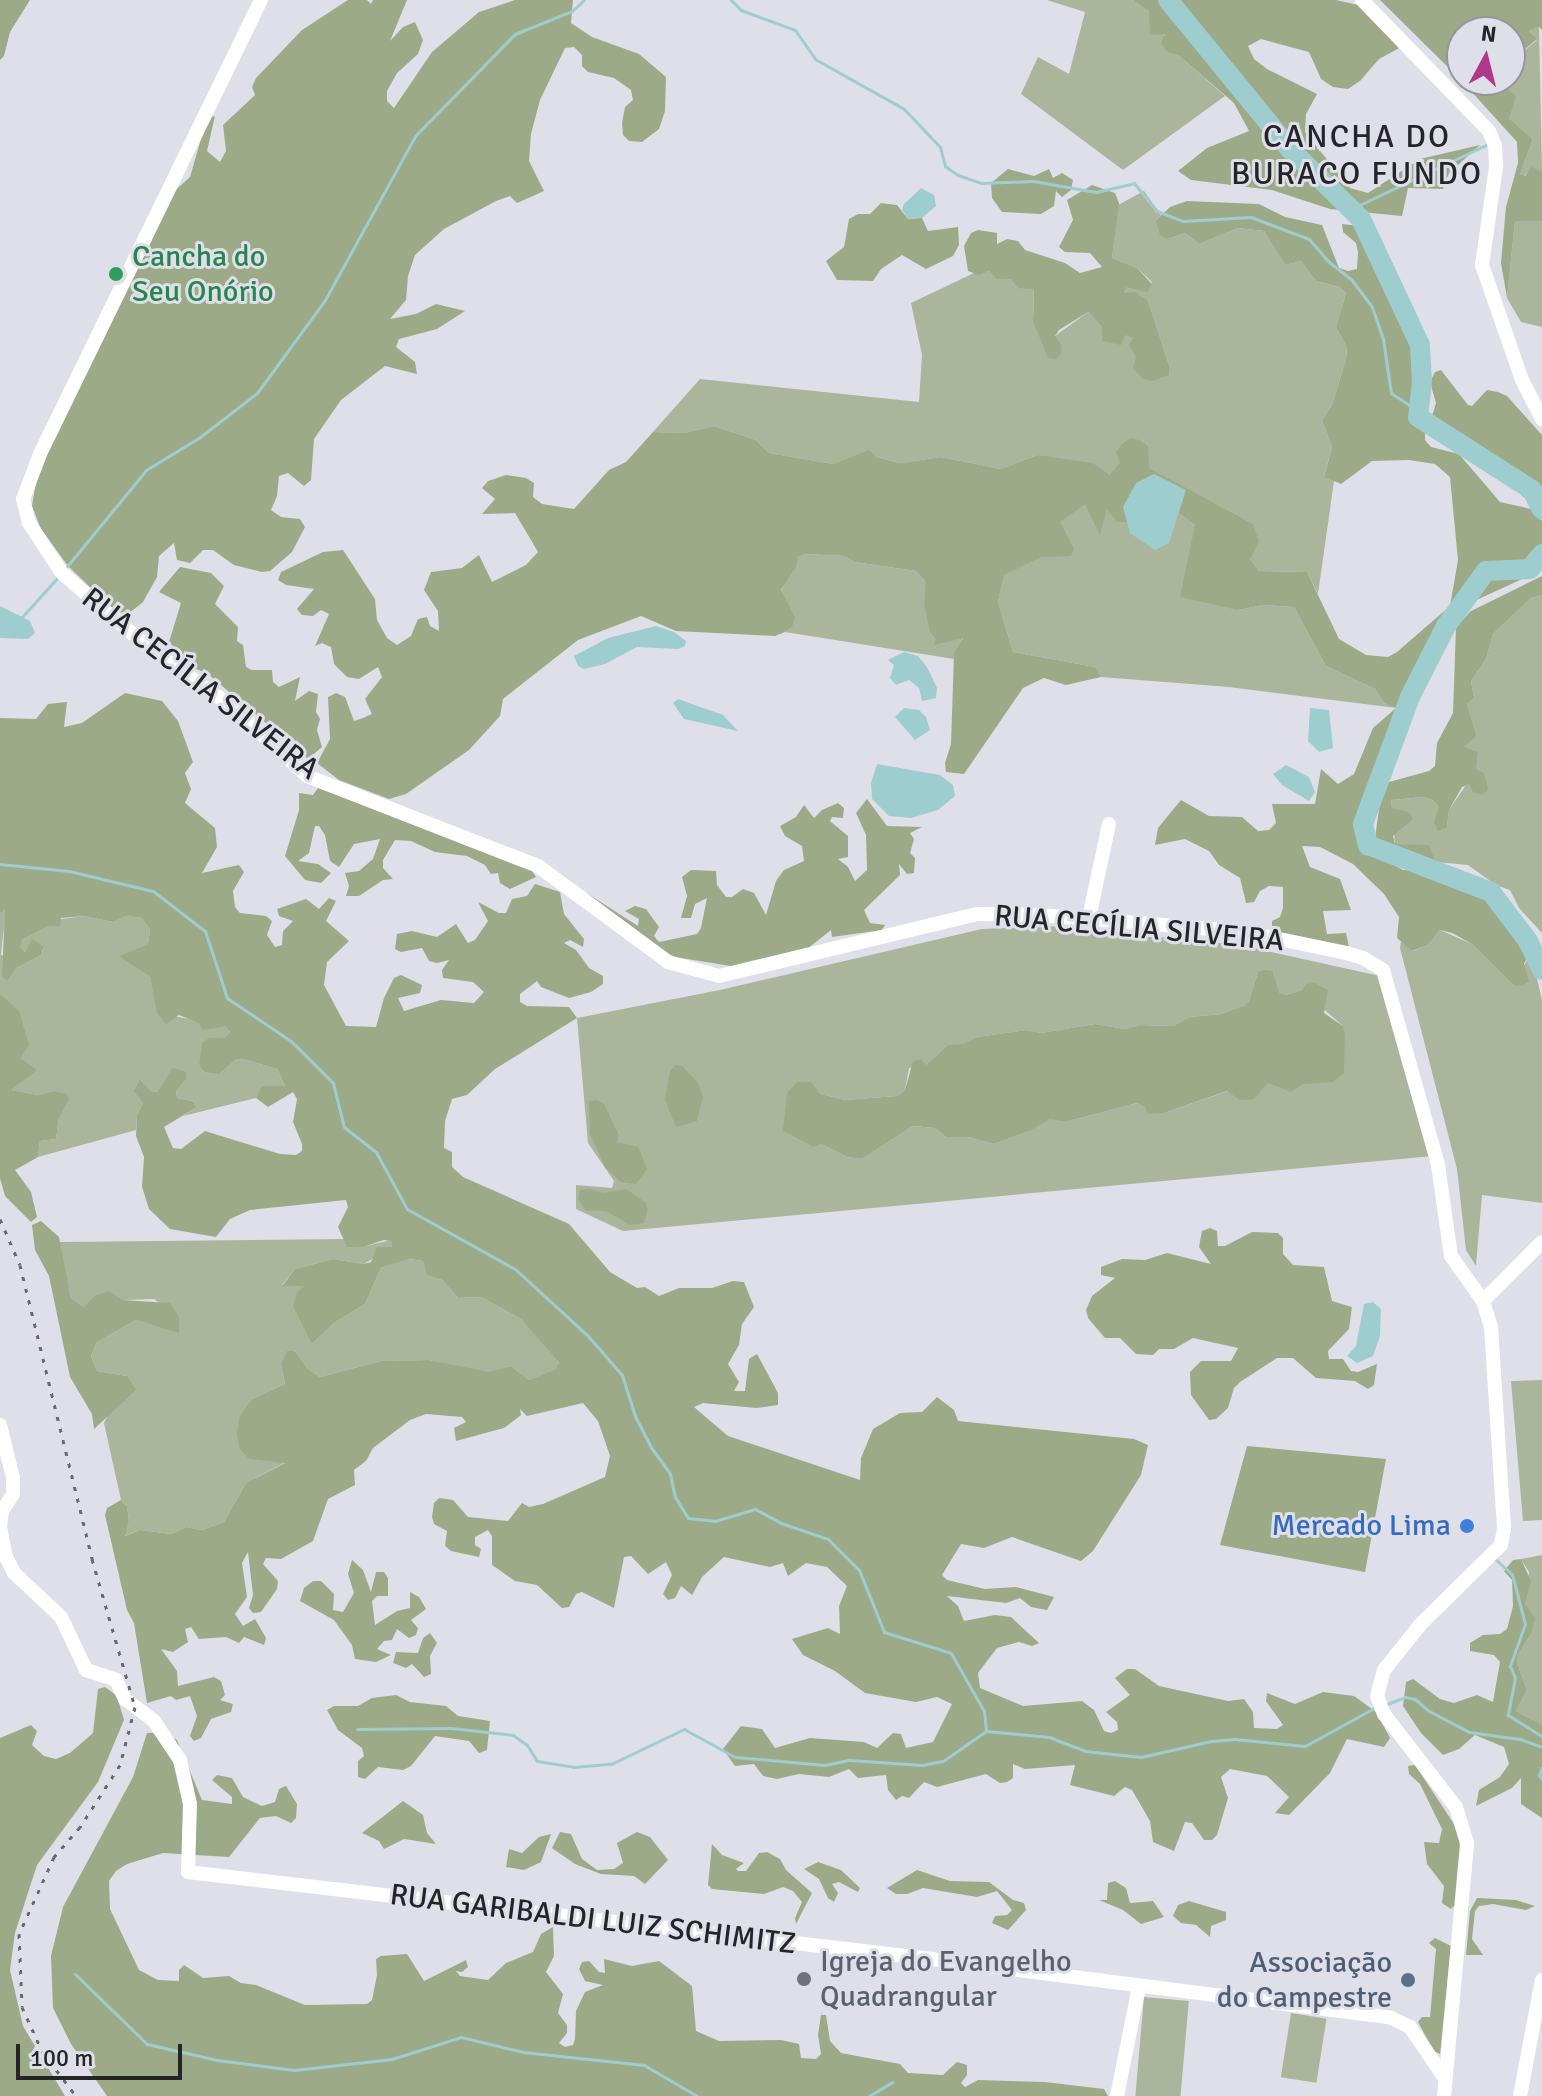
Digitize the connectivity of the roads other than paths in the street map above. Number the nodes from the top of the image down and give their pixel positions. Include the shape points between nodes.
1 (261, 0) edge
2 (1362, 0) edge
3 (1542, 419) edge
4 (1109, 824) dead end
5 (1089, 918) junction
6 (1542, 1242) edge
7 (1483, 1301) junction
8 (0, 1425) edge
9 (1542, 1980) edge
10 (1139, 1987) junction
11 (1445, 2078) junction
12 (1117, 2096) edge
13 (1444, 2096) edge
14 (1520, 2096) edge

1 - 5 street, RUA CECÍLIA SILVEIRA via 40,454 23,499 29,523 62,573 153,651 231,706 307,776 538,866 668,962 719,976 978,914
2 - 3 street via 1489,131 1496,167 1482,265 1522,380
4 - 5 street
5 - 7 street, RUA CECÍLIA SILVEIRA via 1240,931 1346,953 1383,970 1438,1165 1451,1256
6 - 7 street
7 - 11 street via 1491,1327 1501,1545 1420,1625 1384,1670 1377,1696 1384,1714 1456,1807 1467,1844
8 - 10 street, RUA GARIBALDI LUIZ SCHIMITZ via 13,1494 2,1511 0,1527 6,1557 14,1573 61,1617 86,1670 116,1680 125,1699 154,1721 180,1760 190,1804 188,1872
9 - 14 street
10 - 11 street, RUA GARIBALDI LUIZ SCHIMITZ via 1391,2018 1410,2027
10 - 12 street
11 - 13 street

